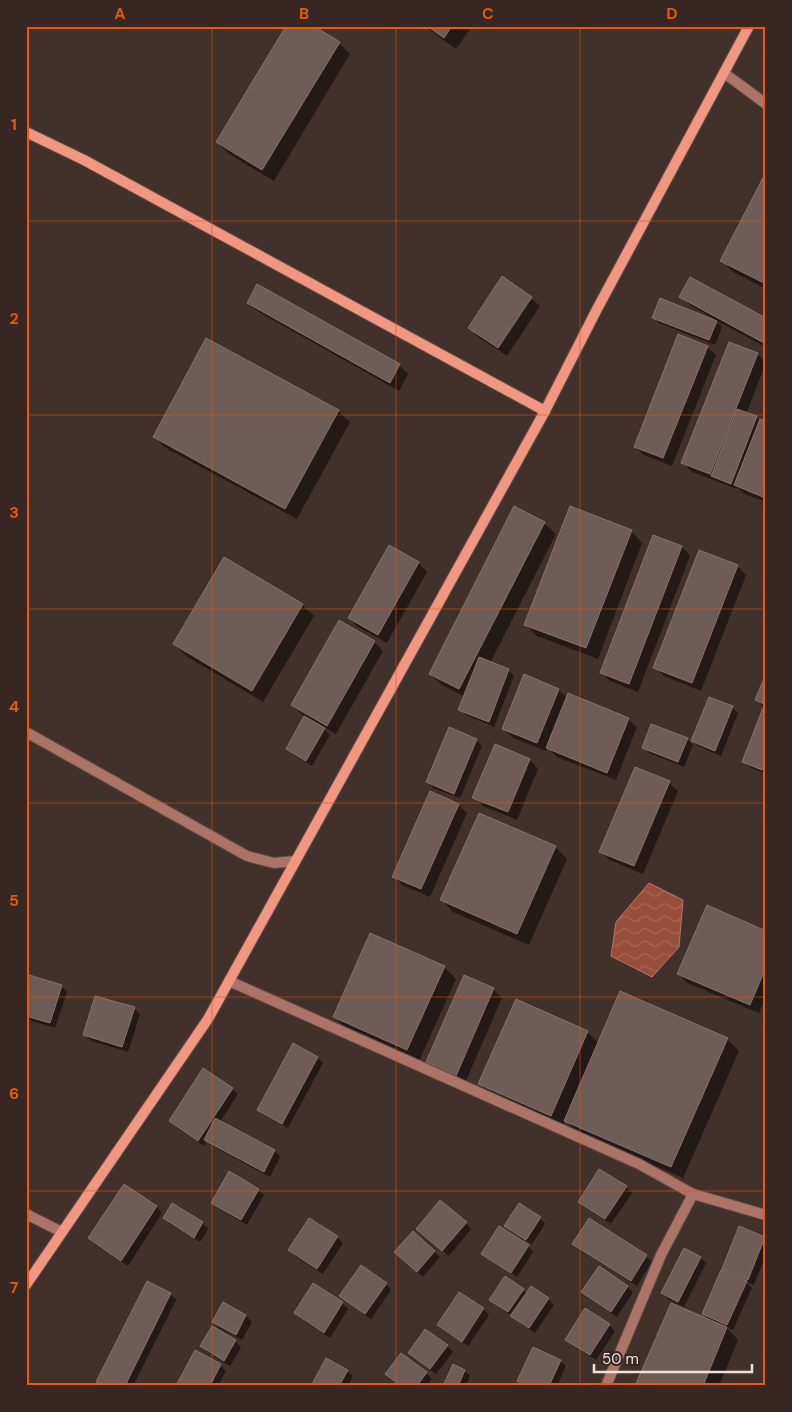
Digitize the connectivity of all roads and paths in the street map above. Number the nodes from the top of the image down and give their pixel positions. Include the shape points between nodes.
1 (749, 26) edge
2 (724, 73) junction
3 (766, 104) edge
4 (26, 132) edge
5 (544, 412) junction
6 (26, 732) edge
7 (295, 861) junction
8 (229, 981) junction
9 (693, 1194) junction
10 (26, 1214) edge
11 (766, 1215) edge
12 (62, 1232) junction
13 (26, 1285) edge
14 (606, 1386) edge

1 - 2 street
2 - 3 street
2 - 5 street
4 - 5 street via 84,160
5 - 7 street
6 - 7 street via 248,856 274,863
7 - 8 street
8 - 9 street via 639,1164
8 - 12 street via 208,1019
9 - 11 street
9 - 14 street via 661,1255
10 - 12 street
12 - 13 street

